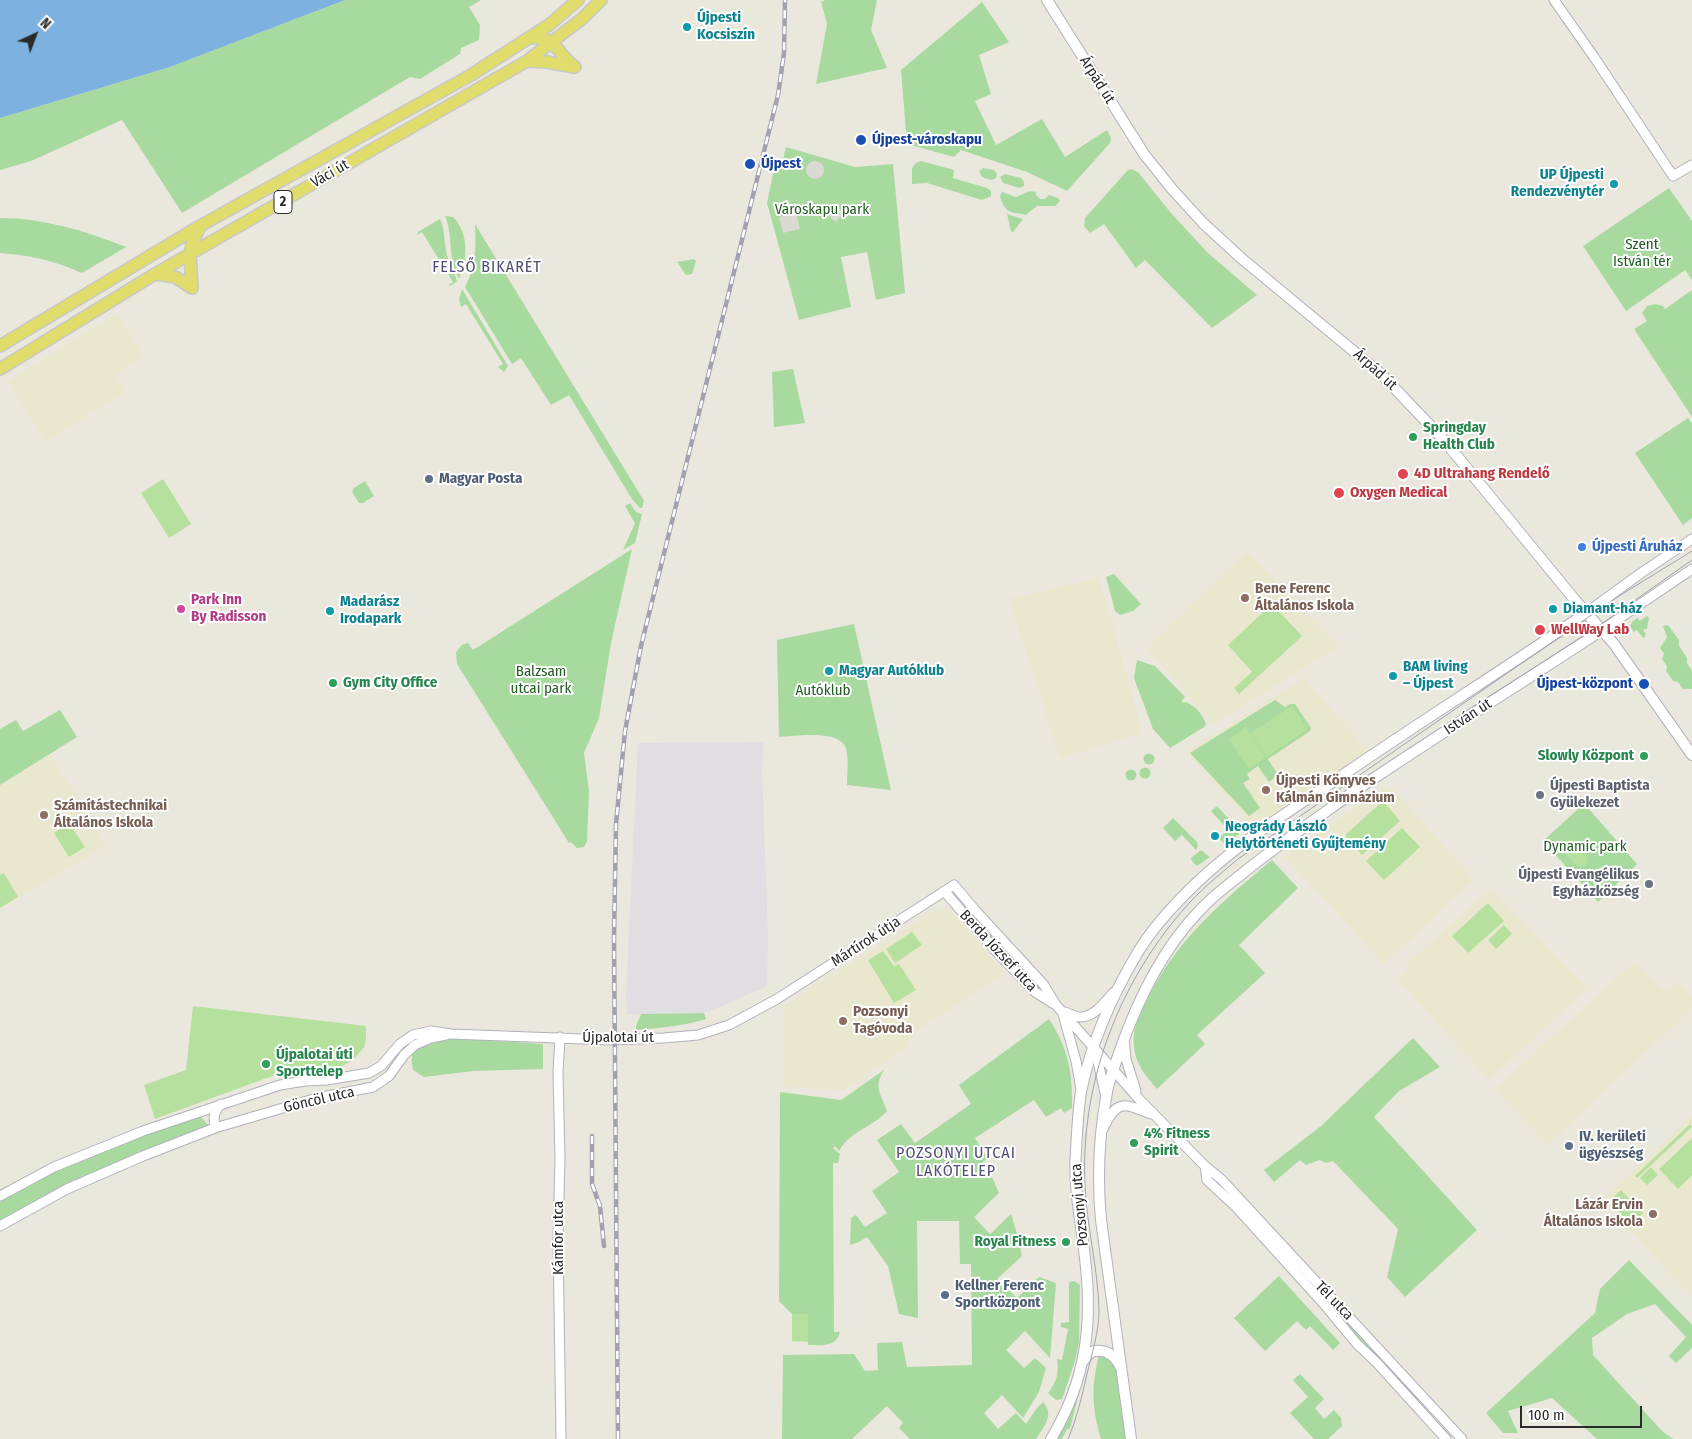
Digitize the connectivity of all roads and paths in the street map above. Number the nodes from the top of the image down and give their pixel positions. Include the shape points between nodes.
1 (578, 0) edge
2 (601, 0) edge
3 (1047, 0) edge
4 (1554, 0) edge
5 (530, 38) junction
6 (552, 42) junction
7 (527, 61) junction
8 (1692, 165) edge
9 (200, 226) junction
10 (190, 255) junction
11 (152, 257) junction
12 (156, 274) junction
13 (0, 346) edge
14 (0, 369) edge
15 (1692, 539) edge
16 (1692, 569) edge
17 (1586, 612) junction
18 (1602, 630) junction
19 (1692, 755) edge
20 (1268, 826) joint
21 (1247, 870) joint
22 (954, 885) joint
23 (945, 892) junction
24 (1003, 941) junction
25 (994, 949) junction
26 (1119, 987) junction
27 (777, 999) joint
28 (1059, 1008) junction
29 (451, 1034) junction
30 (560, 1037) junction
31 (1124, 1038) junction
32 (1094, 1046) junction
33 (1114, 1069) junction
34 (1082, 1092) junction
35 (1106, 1099) junction
36 (1139, 1099) junction
37 (222, 1104) junction
38 (196, 1113) junction
39 (1155, 1115) junction
40 (215, 1128) junction
41 (1101, 1134) junction
42 (1205, 1166) junction
43 (0, 1196) edge
44 (0, 1226) edge
45 (1081, 1364) junction
46 (1122, 1374) junction
47 (561, 1439) edge
48 (1051, 1439) edge
49 (1131, 1439) edge
50 (1446, 1439) edge
51 (1462, 1439) edge

1 - 5 main road, Váci út / 2
2 - 6 main road, Váci út / 2
3 - 17 main road, Árpád út via 1144,154 1185,204 1241,258 1397,390 1452,450
4 - 8 street via 1673,176
5 - 6 main road via 541,37
5 - 9 main road, Váci út / 2 via 470,76
6 - 7 main road, Váci út / 2
6 - 7 main road via 575,67
7 - 10 main road, Váci út / 2
9 - 10 main road
9 - 11 main road, Váci út / 2
10 - 12 main road, Váci út / 2
10 - 12 main road via 192,288 175,276
11 - 12 main road via 165,252 169,254 166,264
11 - 13 main road, Váci út / 2
12 - 14 main road, Váci út / 2
15 - 17 street, István út
16 - 18 street, István út
17 - 18 main road, Árpád út
17 - 20 main road, István út
18 - 19 main road, Árpád út
18 - 21 main road, István út via 1392,766 1290,836
20 - 26 main road, Pozsonyi utca via 1206,875 1165,916 1139,951
21 - 31 main road, Pozsonyi utca via 1200,909 1172,944 1146,986
22 - 23 street, Mártírok útja
22 - 24 street, Berda József utca
23 - 25 street, Berda József utca
23 - 27 street, Mártírok útja
24 - 25 street
24 - 28 street, Berda József utca via 1044,985
25 - 28 street, Berda József utca via 1035,992
26 - 28 street via 1087,1016 1077,1017
26 - 32 main road, Pozsonyi utca
27 - 30 street, Újpalotai út via 729,1025 698,1035 612,1040
28 - 32 street, Berda József utca
28 - 34 street
29 - 30 street, Újpalotai út
29 - 37 street, Göncöl utca via 431,1031 413,1035 400,1044 381,1066 369,1073 280,1085
29 - 40 street, Göncöl utca via 416,1045 401,1058 389,1076 373,1088 317,1098
30 - 47 street, Kámfor utca via 558,1239
31 - 33 main road, Pozsonyi utca
31 - 36 street via 1126,1059
32 - 33 street
32 - 34 main road, Pozsonyi utca
32 - 35 street
33 - 35 main road, Pozsonyi utca
33 - 36 street, Tél utca
34 - 45 main road, Pozsonyi utca via 1076,1154 1078,1210 1089,1312
35 - 41 main road, Pozsonyi utca
36 - 39 street, Tél utca
37 - 38 street, Göncöl utca
37 - 40 street via 215,1111
38 - 40 street via 204,1115
38 - 43 street, Göncöl utca via 54,1167
39 - 41 street via 1122,1105 1110,1115
39 - 42 street, Tél utca
40 - 44 street, Göncöl utca via 67,1189
41 - 46 main road, Pozsonyi utca via 1099,1194
42 - 50 street, Tél utca via 1207,1180 1242,1214
42 - 51 street, Tél utca via 1221,1179
45 - 46 main road, Pozsonyi utca via 1091,1352 1104,1351 1116,1359
45 - 48 main road, Pozsonyi utca via 1068,1408
46 - 49 main road, Pozsonyi utca

